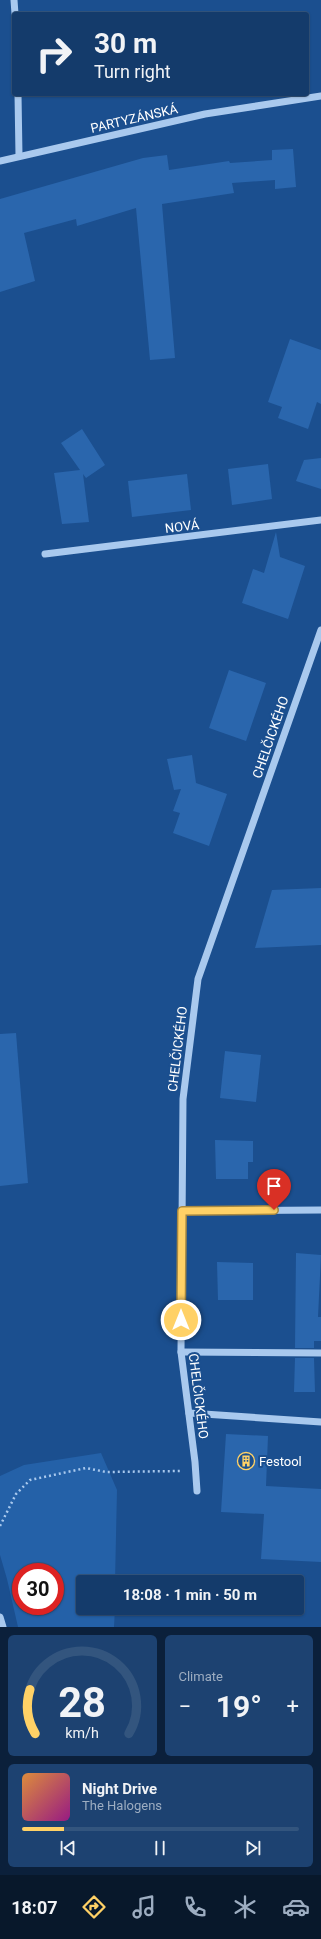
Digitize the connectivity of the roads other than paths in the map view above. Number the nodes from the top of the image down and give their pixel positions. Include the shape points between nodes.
1 (14, 0) edge
2 (15, 12) edge
3 (18, 96) edge
4 (321, 96) edge
5 (19, 156) junction
6 (0, 161) edge
7 (321, 520) edge
8 (45, 554) dead end
9 (321, 630) edge
10 (321, 1210) edge
11 (182, 1211) junction
12 (181, 1352) junction
13 (321, 1352) edge
14 (189, 1413) junction
15 (321, 1422) edge
16 (197, 1490) dead end
17 (0, 1617) edge
18 (3, 1627) edge

1 - 2 street
3 - 5 street
4 - 5 street, PARTYZÁNSKÁ via 205,114
5 - 6 street, PARTYZÁNSKÁ
7 - 8 street, NOVÁ
9 - 11 street, CHELČICKÉHO via 198,979 183,1099
10 - 11 street
11 - 12 street, CHELČICKÉHO
12 - 13 street
12 - 14 street, CHELČICKÉHO
14 - 15 street
14 - 16 street, CHELČICKÉHO
17 - 18 street

